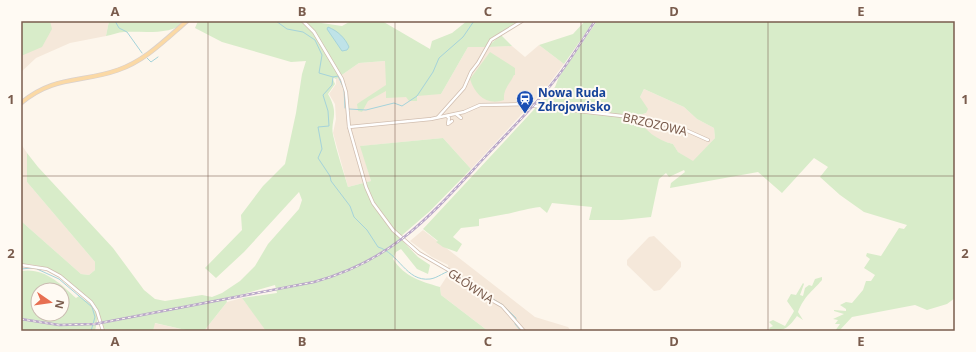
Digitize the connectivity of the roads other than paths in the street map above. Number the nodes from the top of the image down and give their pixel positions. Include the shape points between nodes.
1 (187, 21) edge
2 (303, 21) edge
3 (522, 21) edge
4 (21, 103) edge
5 (456, 114) junction
6 (446, 116) junction
7 (438, 117) junction
8 (461, 118) dead end
9 (452, 122) dead end
10 (349, 127) junction
11 (708, 140) dead end
12 (21, 265) edge
13 (102, 330) edge
14 (524, 331) edge

1 - 4 main road via 130,65 106,74 53,84
2 - 10 street, GŁÓWNA via 314,32 342,79 346,92
3 - 7 street via 492,40 471,72 464,88
5 - 6 street, BRZOZOWA
5 - 8 street
5 - 11 street, BRZOZOWA via 480,105 541,105 631,117 680,128
6 - 7 street, BRZOZOWA
6 - 9 street via 449,118 448,124
7 - 10 street, BRZOZOWA
10 - 14 street, GŁÓWNA via 366,187 373,203 393,230 412,248 502,306
12 - 13 street via 47,270 60,276 91,302 97,311

